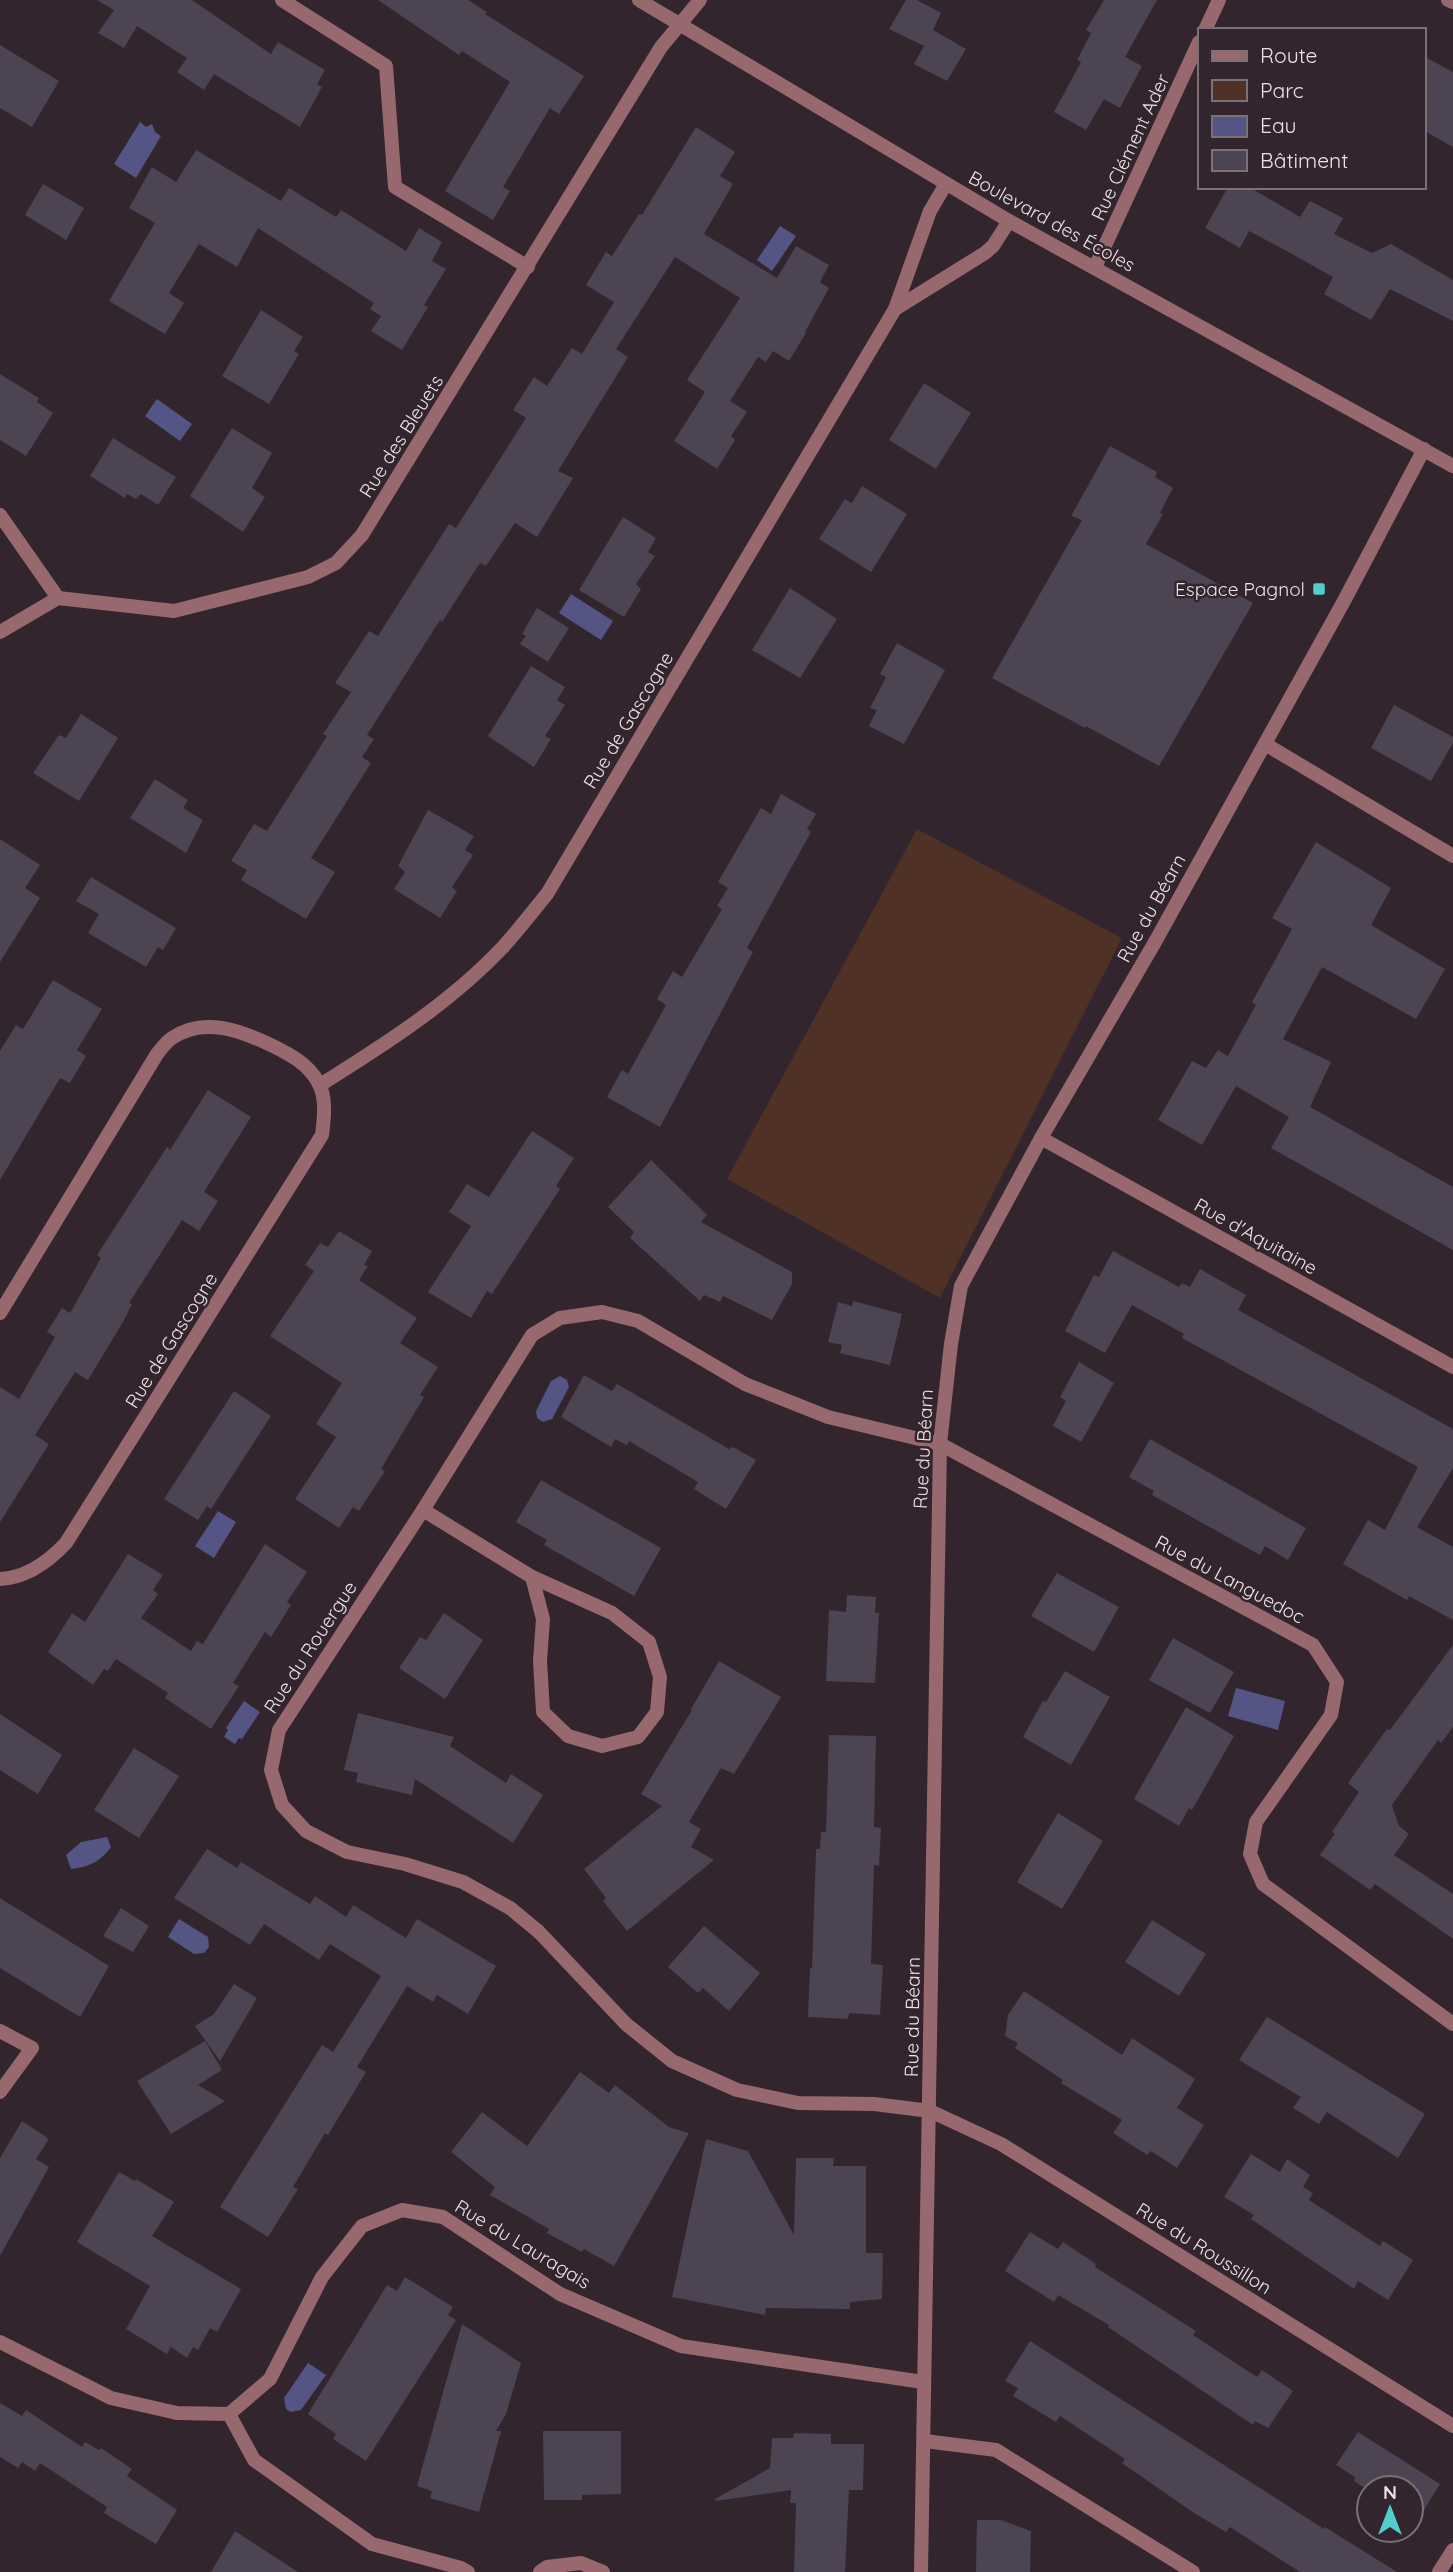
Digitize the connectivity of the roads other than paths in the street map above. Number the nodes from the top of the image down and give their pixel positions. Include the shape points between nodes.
1 (282, 0) edge
2 (639, 0) edge
3 (700, 0) edge
4 (1219, 0) edge
5 (1448, 0) edge
6 (1453, 2) edge
7 (679, 25) junction
8 (1206, 28) edge
9 (1198, 44) edge
10 (946, 184) junction
11 (1009, 221) junction
12 (528, 267) junction
13 (1095, 267) junction
14 (895, 309) junction
15 (1424, 449) junction
16 (1453, 466) edge
17 (0, 515) edge
18 (58, 598) junction
19 (0, 632) edge
20 (1265, 744) junction
21 (1453, 856) edge
22 (320, 1085) junction
23 (1041, 1138) junction
24 (0, 1312) edge
25 (1453, 1367) edge
26 (940, 1444) junction
27 (423, 1510) junction
28 (532, 1577) junction
29 (0, 1579) edge
30 (1453, 2024) edge
31 (0, 2031) edge
32 (0, 2092) edge
33 (930, 2110) junction
34 (0, 2342) edge
35 (923, 2382) junction
36 (229, 2414) junction
37 (1453, 2426) edge
38 (925, 2441) junction
39 (1453, 2550) edge
40 (468, 2572) edge
41 (540, 2572) edge
42 (603, 2572) edge
43 (922, 2572) edge
44 (1193, 2572) edge
45 (1439, 2572) edge

1 - 12 street via 386,66 395,187
2 - 7 street, Boulevard des Écoles
3 - 7 street, Rue des Bleuets
4 - 8 street
5 - 6 street
7 - 10 street, Boulevard des Écoles
7 - 12 street, Rue des Bleuets via 656,55
9 - 13 street, Rue Clément Ader
10 - 11 street, Boulevard des Écoles
10 - 14 street, Rue de Gascogne via 930,211
11 - 13 street, Boulevard des Écoles
11 - 14 street, Rue de Gascogne via 985,253
12 - 18 street, Rue des Bleuets via 362,535 336,563 307,577 174,611
13 - 15 street, Boulevard des Écoles
14 - 22 street, Rue de Gascogne via 547,894 501,949 452,994
15 - 16 street, Boulevard des Écoles
15 - 20 street, Rue du Béarn
17 - 18 street
18 - 19 street
20 - 21 street
20 - 23 street, Rue du Béarn
22 - 24 street via 309,1068 292,1055 229,1028 209,1027 171,1038
22 - 29 street, Rue de Gascogne via 322,1135 66,1544 50,1560
23 - 25 street, Rue d'Aquitaine
23 - 26 street, Rue du Béarn via 961,1286
26 - 27 street, Rue du Rouergue via 828,1417 757,1389 638,1321 602,1312 560,1318 532,1335
26 - 30 street, Rue du Languedoc via 1313,1645 1337,1682 1331,1715 1256,1822 1250,1854 1263,1884
26 - 33 street, Rue du Béarn
27 - 28 street
27 - 33 street, Rue du Rouergue via 279,1730 271,1770 282,1805 306,1831 347,1852 463,1882 510,1908 539,1932 626,2024 672,2061 737,2090 798,2103
28 - 28 street via 543,1619 544,1712 568,1736 602,1746 638,1737 657,1712 660,1677 649,1642 612,1614
31 - 32 street via 32,2048
33 - 35 street, Rue du Béarn
33 - 37 street, Rue du Roussillon via 1001,2144
34 - 36 street via 111,2398 177,2413
35 - 36 street, Rue du Lauragais via 681,2346 560,2294 443,2217 402,2210 362,2226 322,2277 270,2379
35 - 38 street, Rue du Béarn
36 - 40 street via 254,2460 372,2544
38 - 43 street, Rue du Béarn
38 - 44 street via 996,2450
39 - 45 street
41 - 42 street via 581,2563

